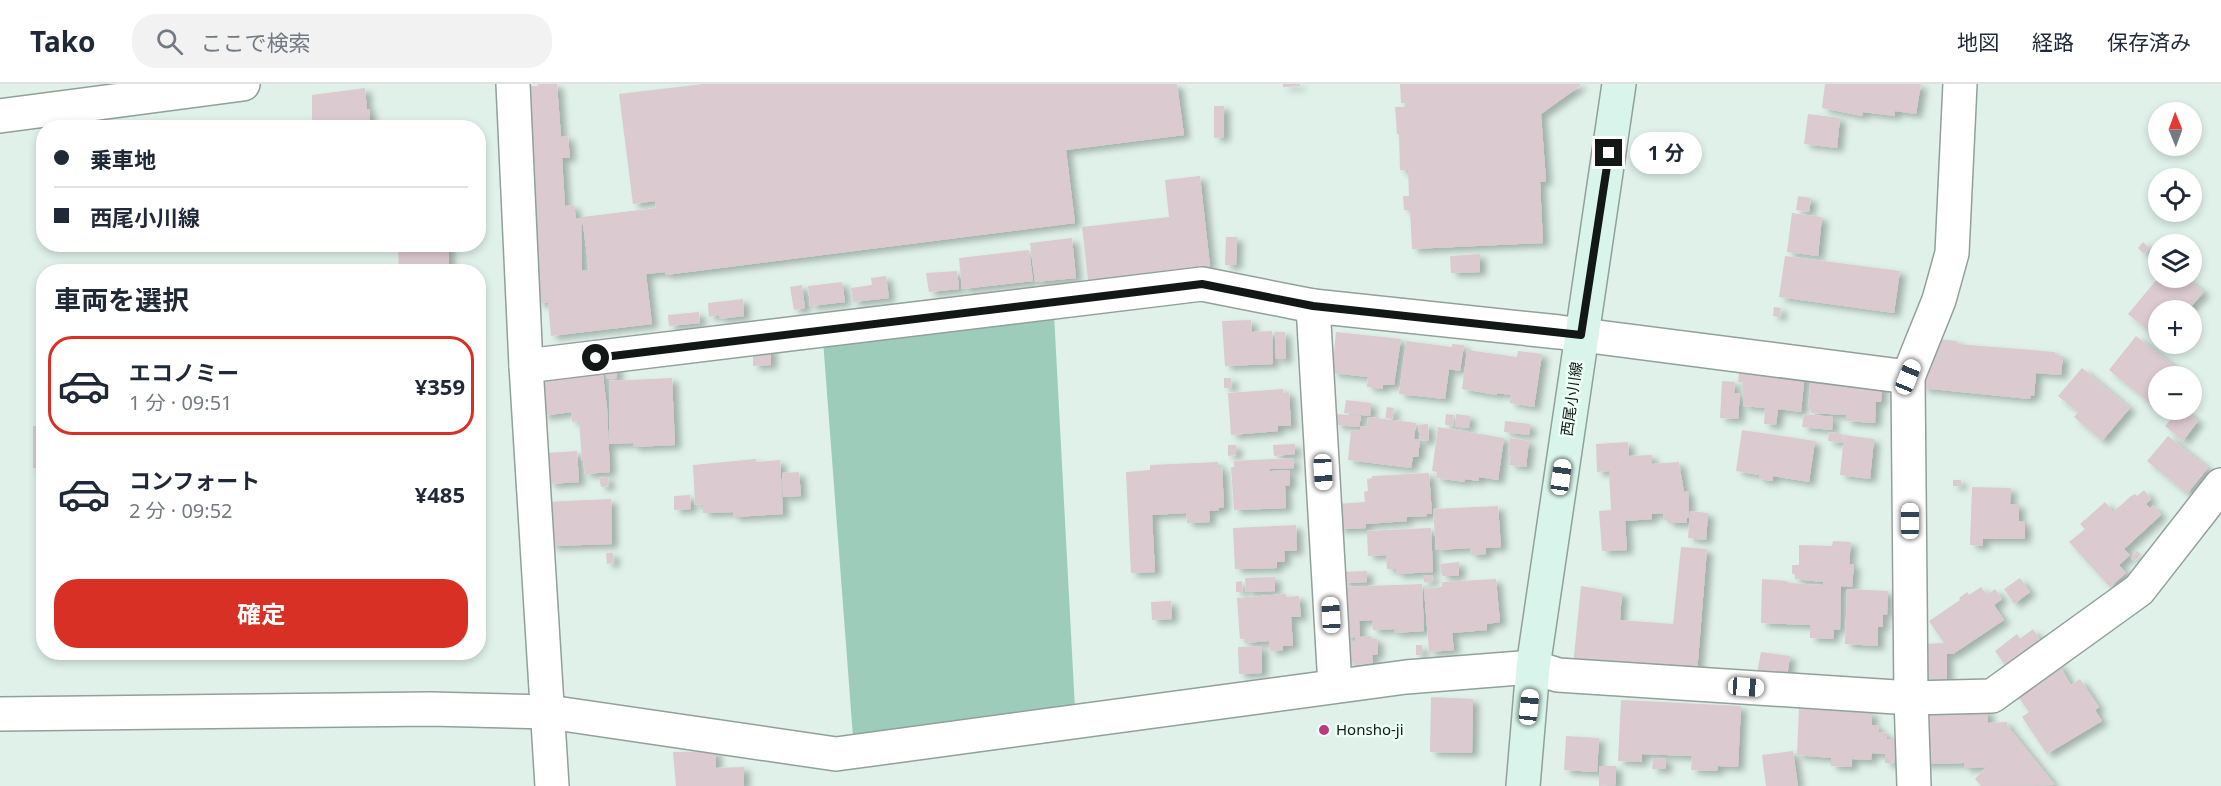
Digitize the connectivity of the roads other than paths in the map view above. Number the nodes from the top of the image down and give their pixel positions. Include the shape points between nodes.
1 (237, 84) edge
2 (243, 84) edge
3 (513, 84) edge
4 (1619, 84) edge
5 (1960, 84) edge
6 (0, 116) edge
7 (1313, 306) junction
8 (1581, 335) junction
9 (526, 366) junction
10 (1908, 377) junction
11 (2221, 485) edge
12 (1533, 667) junction
13 (1335, 686) junction
14 (1911, 698) junction
15 (549, 712) junction
16 (0, 714) edge
17 (552, 786) edge
18 (1523, 786) edge
19 (1914, 786) edge

1 - 2 street
1 - 6 street
3 - 9 street
4 - 8 main road, 西尾小川線
5 - 10 street via 1952,253 1939,300
7 - 8 street
7 - 9 street via 1202,284
7 - 13 street
8 - 10 street
8 - 12 main road, 西尾小川線
9 - 15 street
10 - 14 street
11 - 14 street via 2139,590 1992,696
12 - 13 street
12 - 14 street via 1558,675
12 - 18 main road, 西尾小川線
13 - 15 street via 836,754
14 - 19 street
15 - 16 street via 431,709
15 - 17 street

